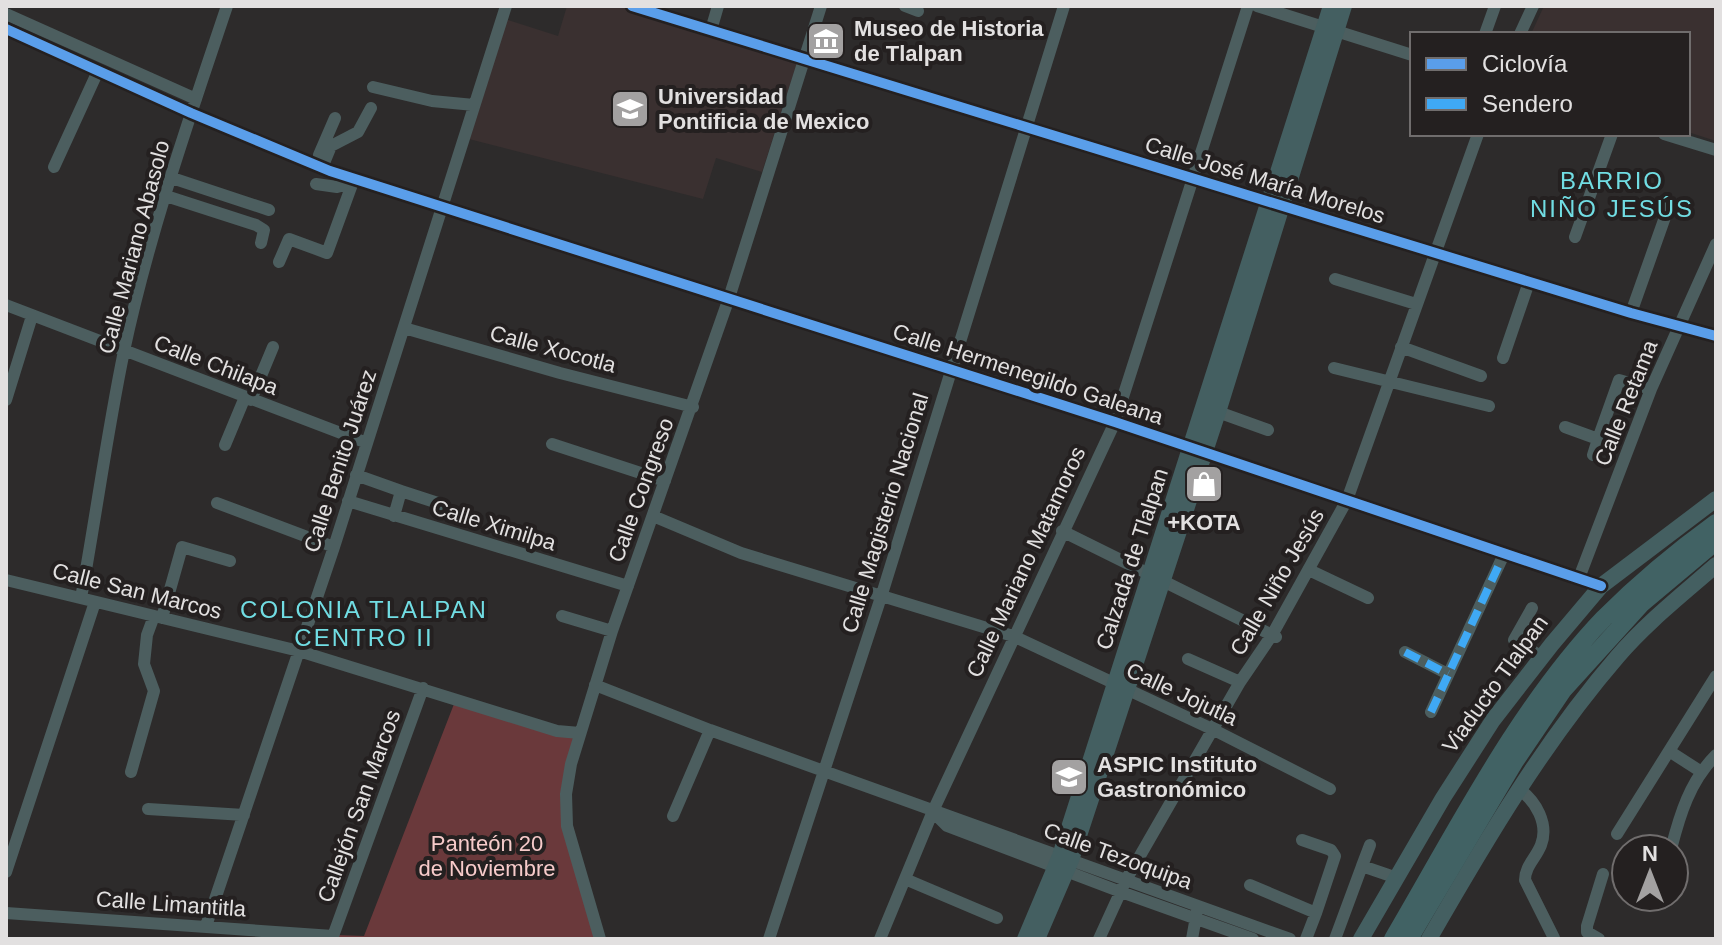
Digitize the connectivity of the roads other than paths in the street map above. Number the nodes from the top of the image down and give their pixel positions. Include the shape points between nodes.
1 (227, 6) edge
2 (506, 6) edge
3 (632, 6) edge
4 (718, 6) edge
5 (821, 6) edge
6 (905, 6) edge
7 (1064, 6) edge
8 (1248, 6) edge
9 (1257, 6) edge
10 (1331, 6) edge
11 (1344, 6) edge
12 (1495, 6) edge
13 (1533, 6) edge
14 (918, 11) dead end
15 (8, 22) edge
16 (1330, 28) junction
17 (711, 30) junction
18 (1486, 32) edge
19 (1521, 32) edge
20 (68, 49) junction
21 (1410, 54) edge
22 (804, 58) junction
23 (125, 67) junction
24 (98, 71) junction
25 (146, 76) junction
26 (120, 80) junction
27 (373, 87) dead end
28 (140, 90) junction
29 (196, 99) junction
30 (474, 105) junction
31 (371, 108) dead end
32 (191, 113) junction
33 (335, 118) dead end
34 (1027, 126) junction
35 (1477, 136) edge
36 (1611, 136) edge
37 (1670, 136) edge
38 (1716, 150) edge
39 (318, 166) junction
40 (54, 167) dead end
41 (172, 178) junction
42 (1193, 179) junction
43 (353, 181) junction
44 (316, 184) dead end
45 (166, 196) junction
46 (1670, 203) dead end
47 (1275, 204) junction
48 (441, 209) junction
49 (256, 225) junction
50 (1575, 237) dead end
51 (261, 243) dead end
52 (1716, 244) edge
53 (1434, 253) junction
54 (279, 262) dead end
55 (1335, 279) dead end
56 (1529, 282) junction
57 (729, 298) junction
58 (1416, 304) junction
59 (6, 305) edge
60 (1631, 313) junction
61 (32, 316) junction
62 (1679, 327) junction
63 (404, 328) junction
64 (1716, 336) edge
65 (273, 347) dead end
66 (1401, 347) junction
67 (124, 352) junction
68 (1503, 358) dead end
69 (1334, 368) dead end
70 (950, 370) junction
71 (1481, 376) dead end
72 (1389, 382) junction
73 (1651, 389) junction
74 (248, 399) junction
75 (6, 400) edge
76 (1489, 406) dead end
77 (693, 407) junction
78 (1218, 412) junction
79 (1115, 422) junction
80 (1565, 427) dead end
81 (1268, 430) dead end
82 (1598, 439) junction
83 (367, 443) junction
84 (552, 444) dead end
85 (225, 445) dead end
86 (1198, 452) junction
87 (1593, 455) dead end
88 (356, 475) junction
89 (665, 481) junction
90 (401, 491) junction
91 (1716, 499) edge
92 (1347, 500) junction
93 (348, 501) junction
94 (217, 503) dead end
95 (441, 504) dead end
96 (394, 516) junction
97 (653, 516) junction
98 (1716, 524) edge
99 (1062, 531) junction
100 (1716, 539) edge
101 (334, 547) junction
102 (1504, 554) junction
103 (230, 561) dead end
104 (1716, 565) edge
105 (1309, 570) junction
106 (1156, 578) junction
107 (1579, 578) junction
108 (6, 580) edge
109 (628, 586) junction
110 (1601, 586) junction
111 (882, 594) junction
112 (81, 598) junction
113 (1368, 598) dead end
114 (95, 602) junction
115 (1532, 608) dead end
116 (562, 616) dead end
117 (158, 617) junction
118 (612, 631) junction
119 (1013, 636) junction
120 (1274, 636) junction
121 (299, 651) junction
122 (1405, 652) dead end
123 (1542, 657) junction
124 (1188, 659) dead end
125 (1448, 674) junction
126 (1716, 676) edge
127 (1240, 682) junction
128 (595, 685) junction
129 (423, 688) junction
130 (1120, 688) junction
131 (1431, 712) dead end
132 (1212, 729) junction
133 (710, 730) junction
134 (580, 733) junction
135 (1669, 751) junction
136 (1716, 755) edge
137 (822, 770) junction
138 (1700, 771) junction
139 (131, 772) dead end
140 (1330, 789) dead end
141 (1519, 789) junction
142 (148, 809) dead end
143 (933, 811) junction
144 (244, 815) junction
145 (673, 816) dead end
146 (1618, 833) edge
147 (1675, 833) edge
148 (1302, 840) dead end
149 (1370, 845) dead end
150 (1064, 864) junction
151 (1362, 866) junction
152 (6, 872) edge
153 (1603, 874) dead end
154 (1397, 878) junction
155 (905, 879) junction
156 (1250, 885) dead end
157 (1124, 886) junction
158 (1197, 912) junction
159 (6, 913) edge
160 (1316, 913) junction
161 (997, 918) dead end
162 (206, 926) junction
163 (332, 937) edge
164 (1554, 938) edge
165 (600, 939) edge
166 (769, 939) edge
167 (880, 939) edge
168 (1025, 939) edge
169 (1037, 939) edge
170 (1099, 939) edge
171 (1192, 939) edge
172 (1253, 939) edge
173 (1290, 939) edge
174 (1306, 939) edge
175 (1335, 939) edge
176 (1361, 939) edge
177 (1395, 939) edge
178 (1406, 939) edge
179 (1429, 939) edge
180 (1599, 939) edge

1 - 29 street, Calle Mariano Abasolo
2 - 30 street, Calle Benito Juárez
3 - 17 street, Calle José María Morelos
4 - 17 street
5 - 22 street, Calle Congreso
6 - 14 street
7 - 34 street, Calle Magisterio Nacional
8 - 42 street, Calle Mariano Matamoros
9 - 16 street
10 - 16 main road, Calzada de Tlalpan
11 - 16 main road, Calzada de Tlalpan
12 - 18 street
13 - 19 street
15 - 20 street
16 - 21 street
16 - 47 main road, Calzada de Tlalpan
17 - 22 street, Calle José María Morelos
20 - 23 street
20 - 24 street, Calle Hermenegildo Galeana
22 - 34 street, Calle José María Morelos
22 - 57 street, Calle Congreso
23 - 25 street
23 - 26 street
24 - 26 street, Calle Hermenegildo Galeana
24 - 40 street
25 - 28 street via 139,82
25 - 29 street
26 - 28 street, Calle Hermenegildo Galeana
27 - 30 street
28 - 32 street, Calle Hermenegildo Galeana
29 - 32 street, Calle Mariano Abasolo
30 - 48 street, Calle Benito Juárez
31 - 39 street via 358,132 331,146
32 - 39 street, Calle Hermenegildo Galeana
32 - 41 street, Calle Mariano Abasolo
33 - 39 street
34 - 42 street, Calle José María Morelos
34 - 70 street, Calle Magisterio Nacional
35 - 53 street, Calle Niño Jesús
36 - 50 street
37 - 38 street
39 - 43 street, Calle Hermenegildo Galeana
41 - 45 street, Calle Mariano Abasolo
41 - 49 street via 266,209
42 - 47 street, Calle José María Morelos
42 - 79 street, Calle Mariano Matamoros
43 - 44 street via 337,187
43 - 48 street, Calle Hermenegildo Galeana
43 - 54 street via 327,253 289,239
45 - 49 street
45 - 67 street, Calle Mariano Abasolo
46 - 60 street
47 - 53 street, Calle José María Morelos
47 - 78 main road, Calzada de Tlalpan
47 - 86 main road, Calzada de Tlalpan
48 - 57 street, Calle Hermenegildo Galeana
48 - 63 street, Calle Benito Juárez
49 - 51 street via 264,230
52 - 62 street, Calle Retama
53 - 56 street, Calle José María Morelos
53 - 58 street, Calle Niño Jesús
55 - 58 street
56 - 60 street, Calle José María Morelos
56 - 68 street
57 - 70 street, Calle Hermenegildo Galeana
57 - 77 street, Calle Congreso
58 - 66 street, Calle Niño Jesús
59 - 61 street, Calle Chilapa
60 - 62 street, Calle José María Morelos
61 - 67 street, Calle Chilapa
61 - 75 street
62 - 64 street, Calle José María Morelos
62 - 73 street, Calle Retama
63 - 77 street, Calle Xocotla
63 - 83 street, Calle Benito Juárez
65 - 74 street
66 - 71 street
66 - 72 street, Calle Niño Jesús
67 - 74 street, Calle Chilapa
67 - 112 street, Calle Mariano Abasolo
69 - 72 street
70 - 79 street, Calle Hermenegildo Galeana
70 - 111 street, Calle Magisterio Nacional
72 - 76 street
72 - 92 street, Calle Niño Jesús
73 - 82 street via 1619,380
73 - 107 street, Calle Retama
74 - 83 street, Calle Chilapa
74 - 85 street
77 - 89 street, Calle Congreso
78 - 81 street
78 - 86 main road, Calzada de Tlalpan
79 - 86 street, Calle Hermenegildo Galeana
79 - 99 street, Calle Mariano Matamoros
80 - 82 street
82 - 87 street
83 - 88 street, Calle Benito Juárez
84 - 89 street
86 - 92 street, Calle Hermenegildo Galeana
86 - 106 main road, Calzada de Tlalpan
88 - 90 street
88 - 93 street, Calle Benito Juárez
89 - 97 street, Calle Congreso
90 - 95 street
90 - 96 street
91 - 110 main road, Viaducto Tlalpan
92 - 102 street, Calle Hermenegildo Galeana
92 - 105 street, Calle Niño Jesús
93 - 96 street, Calle Ximilpa
93 - 101 street, Calle Benito Juárez
94 - 101 street
96 - 109 street, Calle Ximilpa
97 - 109 street, Calle Congreso
97 - 111 street, Calle Jojutla via 741,553
98 - 177 highway, Viaducto Tlalpan via 1664,562 1570,660 1501,755
99 - 106 street
99 - 119 street, Calle Mariano Matamoros
100 - 178 highway via 1642,603 1563,690
101 - 121 street, Calle Benito Juárez
102 - 107 street, Calle Hermenegildo Galeana
102 - 125 street
103 - 117 street via 182,547
104 - 141 main road via 1620,653 1555,733
105 - 113 street
105 - 120 street, Calle Niño Jesús
106 - 120 street
106 - 130 main road, Calzada de Tlalpan
107 - 110 street, Calle Hermenegildo Galeana
108 - 112 street, Calle San Marcos
109 - 118 street, Calle Congreso
110 - 123 main road, Viaducto Tlalpan
111 - 119 street, Calle Jojutla
111 - 137 street, Calle Magisterio Nacional
112 - 114 street, Calle San Marcos
114 - 117 street, Calle San Marcos
114 - 152 street
115 - 123 street via 1514,640
116 - 118 street
117 - 121 street, Calle San Marcos
117 - 139 street via 147,635 144,664 154,691
118 - 128 street, Calle Congreso
119 - 130 street, Calle Jojutla
119 - 143 street, Calle Mariano Matamoros
120 - 127 street, Calle Niño Jesús
121 - 129 street, Calle San Marcos
121 - 144 street, Calle Benito Juárez
122 - 125 street
123 - 154 main road, Viaducto Tlalpan via 1493,720
124 - 127 street
125 - 131 street
126 - 135 street
127 - 132 street, Calle Niño Jesús
128 - 133 street, Calle Tezoquipa
128 - 134 street, Calle Congreso
129 - 134 street, Calle San Marcos via 557,731
129 - 163 street, Callejón San Marcos
130 - 132 street, Calle Jojutla
130 - 150 main road, Calzada de Tlalpan
132 - 140 street, Calle Jojutla
132 - 157 street, Calle Niño Jesús
133 - 137 street, Calle Tezoquipa
133 - 145 street
134 - 165 street, Calle Congreso via 566,794 567,826
135 - 138 street
135 - 146 street
136 - 138 street
137 - 143 street, Calle Tezoquipa
137 - 166 street, Calle Magisterio Nacional
138 - 147 street
141 - 164 street via 1536,807 1544,829 1525,880
141 - 179 main road
142 - 144 street
143 - 150 street, Calle Tezoquipa
143 - 155 street, Calle Mariano Matamoros
144 - 162 street, Calle Benito Juárez
148 - 160 street via 1335,856
149 - 151 street
150 - 157 street, Calle Tezoquipa
150 - 168 main road, Calzada de Tlalpan
150 - 169 main road, Calzada de Tlalpan
151 - 154 street
151 - 175 street
153 - 180 street via 1587,926 1587,932
154 - 176 main road, Viaducto Tlalpan
155 - 161 street
155 - 167 street, Calle Mariano Matamoros
156 - 160 street
157 - 158 street, Calle Tezoquipa
157 - 170 street, Calle Niño Jesús
158 - 171 street
158 - 172 street, Calle Tezoquipa
158 - 173 street, Calle Tezoquipa
159 - 162 street, Calle Limantitla
160 - 174 street
162 - 163 street, Calle Limantitla

